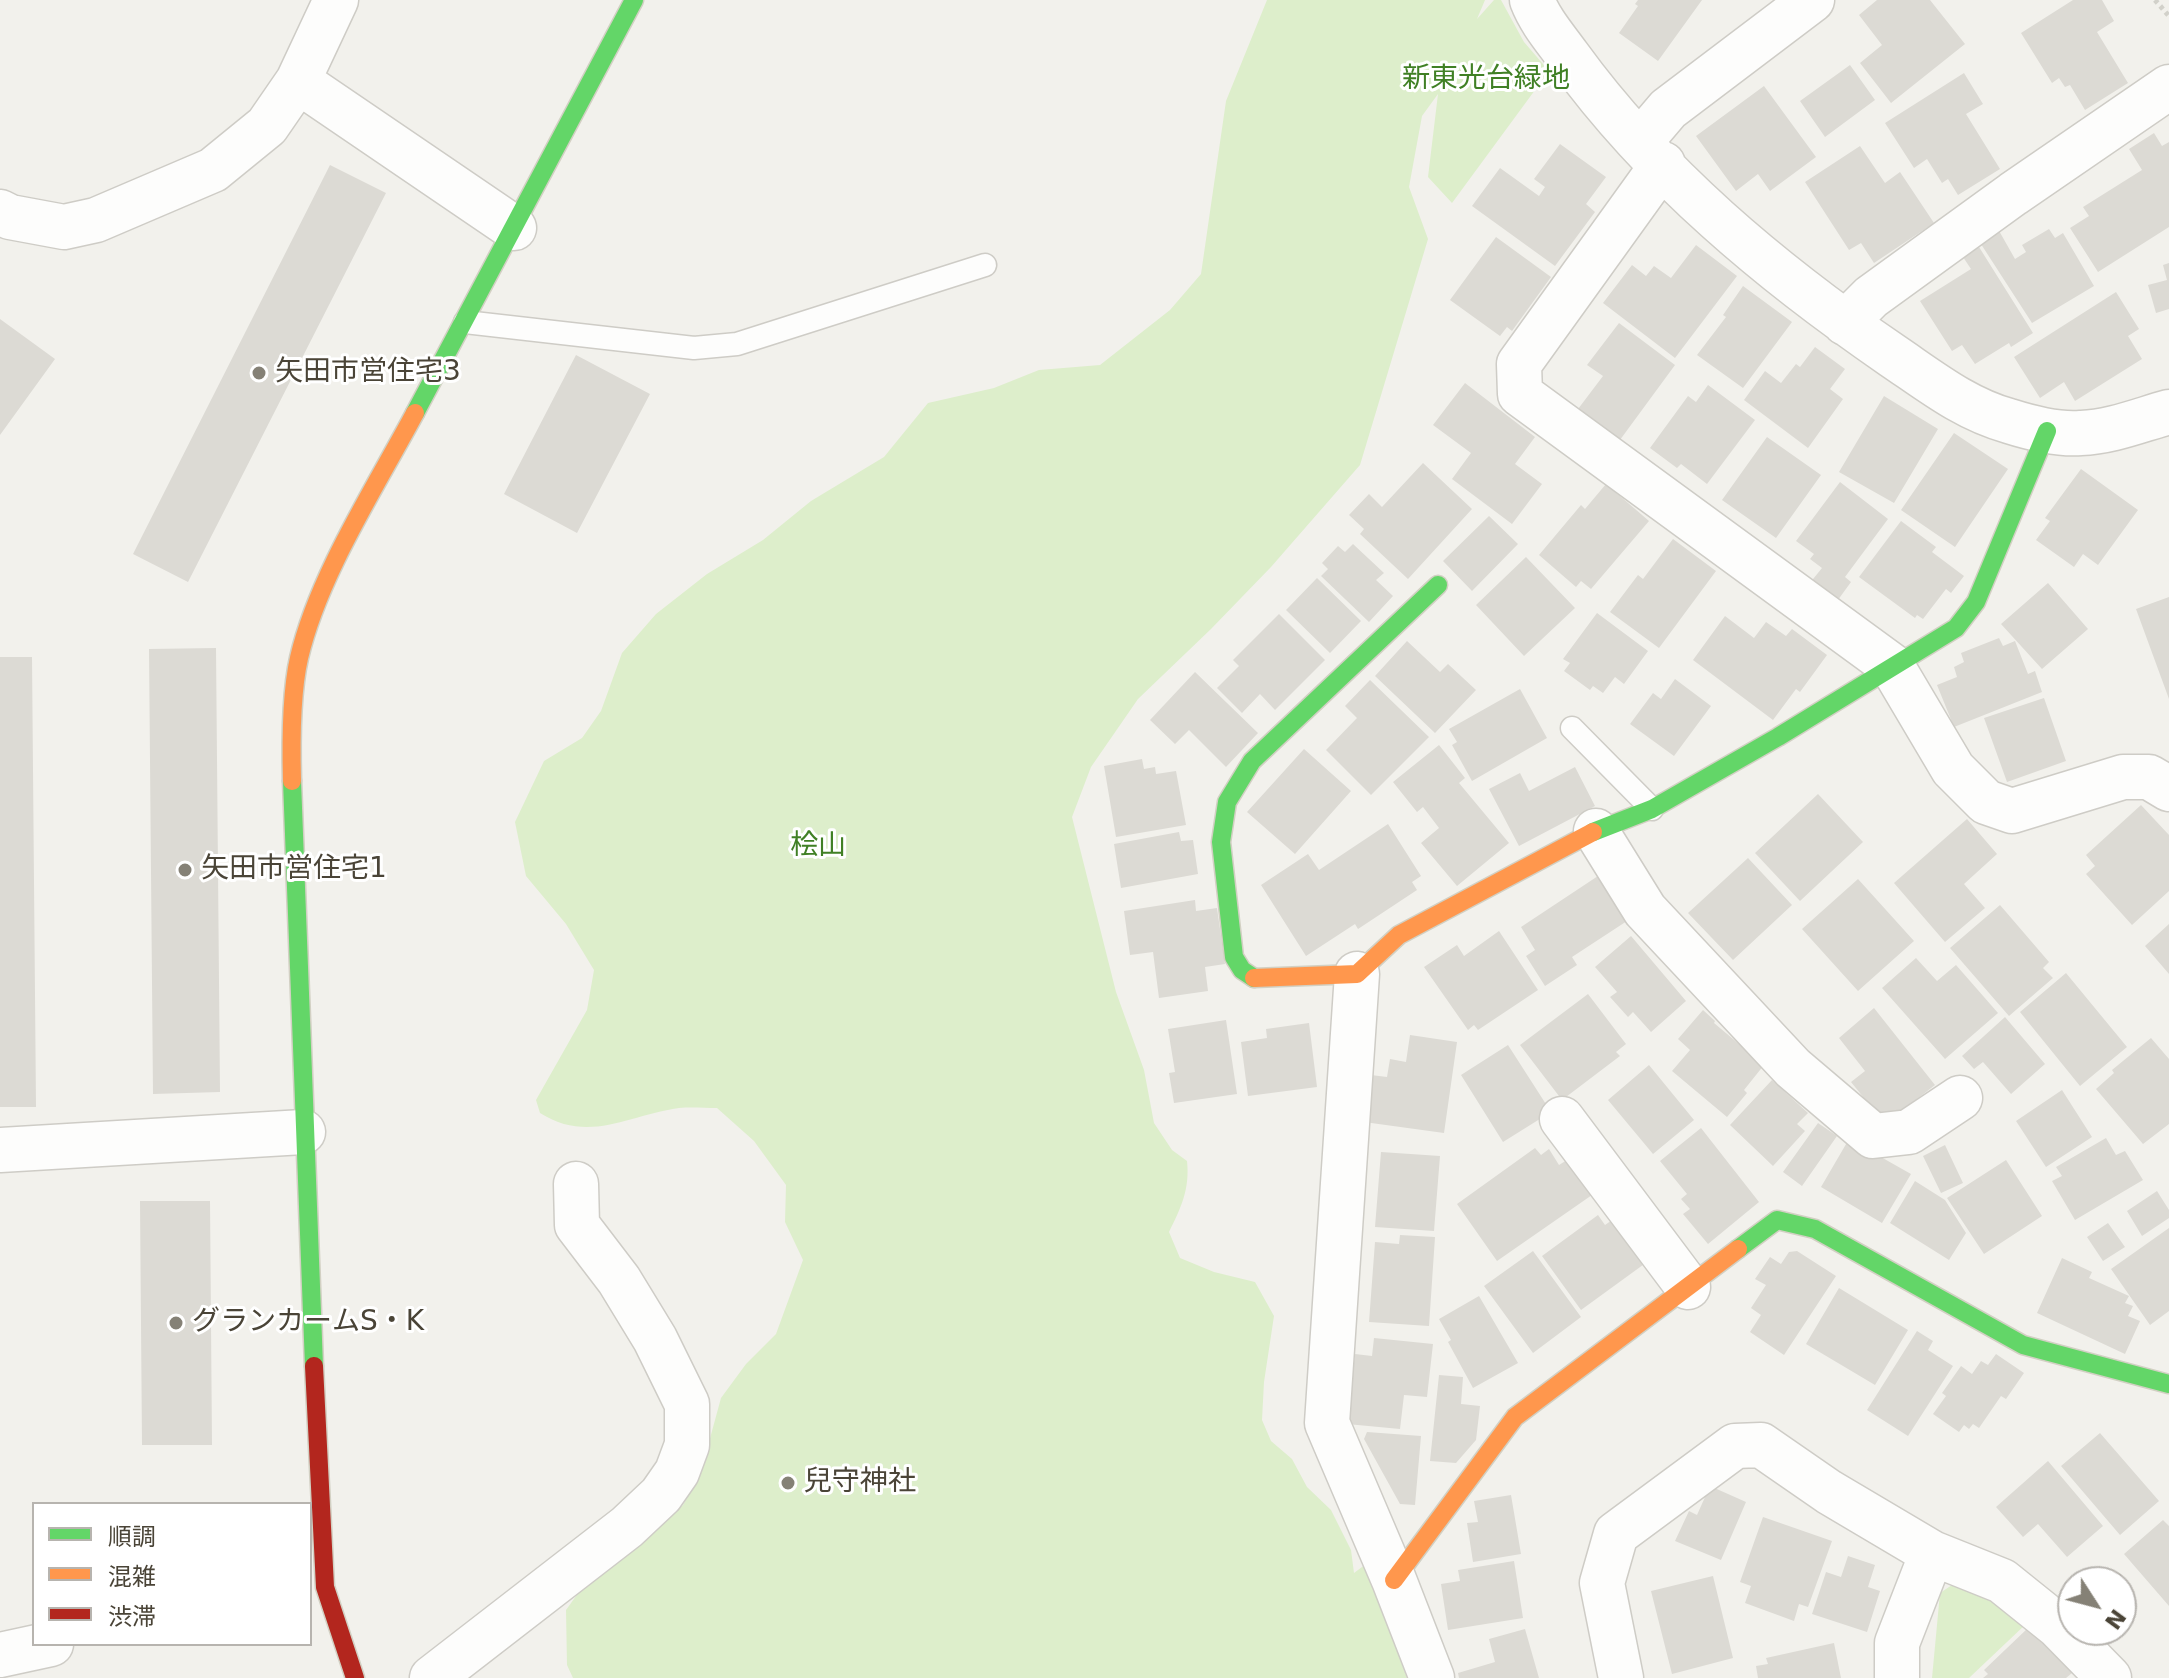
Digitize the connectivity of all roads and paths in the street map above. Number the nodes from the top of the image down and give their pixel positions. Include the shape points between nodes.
1 (336, 0) edge
2 (634, 0) edge
3 (1532, 0) edge
4 (1812, 0) edge
5 (2155, 0) edge
6 (2169, 16) edge
7 (298, 81) junction
8 (2169, 87) edge
9 (1651, 153) junction
10 (0, 212) edge
11 (514, 228) junction
12 (985, 265) dead end
13 (465, 322) junction
14 (1845, 323) junction
15 (2169, 412) edge
16 (2047, 431) junction
17 (1438, 585) dead end
18 (1892, 666) junction
19 (1572, 728) dead end
20 (2169, 789) edge
21 (1652, 809) junction
22 (1596, 831) junction
23 (1357, 974) junction
24 (1960, 1098) dead end
25 (1562, 1119) dead end
26 (303, 1132) junction
27 (0, 1150) edge
28 (576, 1184) dead end
29 (1688, 1287) junction
30 (2169, 1384) edge
31 (1932, 1553) junction
32 (1394, 1580) junction
33 (318, 1589) edge
34 (42, 1646) edge
35 (0, 1655) edge
36 (355, 1678) edge
37 (432, 1678) edge
38 (1432, 1678) edge
39 (1621, 1678) edge
40 (1897, 1678) edge
41 (2109, 1678) edge

1 - 7 street
2 - 11 street
3 - 9 street via 1583,76
4 - 9 street via 1668,109
5 - 6 path
7 - 10 street via 267,126 213,170 96,220 64,227
7 - 11 street
8 - 14 street via 1871,297
9 - 14 street via 1734,236
9 - 18 street via 1519,364 1520,394
11 - 13 street
12 - 13 lane via 737,344 694,348
13 - 26 street via 322,588 299,659 291,748
14 - 16 street via 1960,402
15 - 16 street via 2080,434
16 - 18 street via 1976,602 1956,628
17 - 23 street via 1252,761 1235,783 1225,810 1222,851 1234,957 1242,970 1255,979
18 - 20 street via 1953,769 1986,802 2012,811 2123,777 2149,777
18 - 21 street
19 - 21 lane
21 - 22 street
22 - 23 street via 1399,935
22 - 24 street via 1645,910 1793,1068 1873,1136 1909,1132
23 - 32 street via 1327,1423
25 - 29 street
26 - 27 street
26 - 33 street
28 - 37 street via 577,1225 648,1327 687,1404 687,1445 661,1495 627,1527
29 - 30 street via 1777,1220 1815,1229 2023,1345
29 - 32 street via 1515,1417
31 - 39 street via 1761,1445 1735,1446 1616,1534 1602,1583
31 - 40 street via 1897,1643
31 - 41 street via 2002,1581 2058,1626
32 - 38 street
33 - 36 street
34 - 35 street

